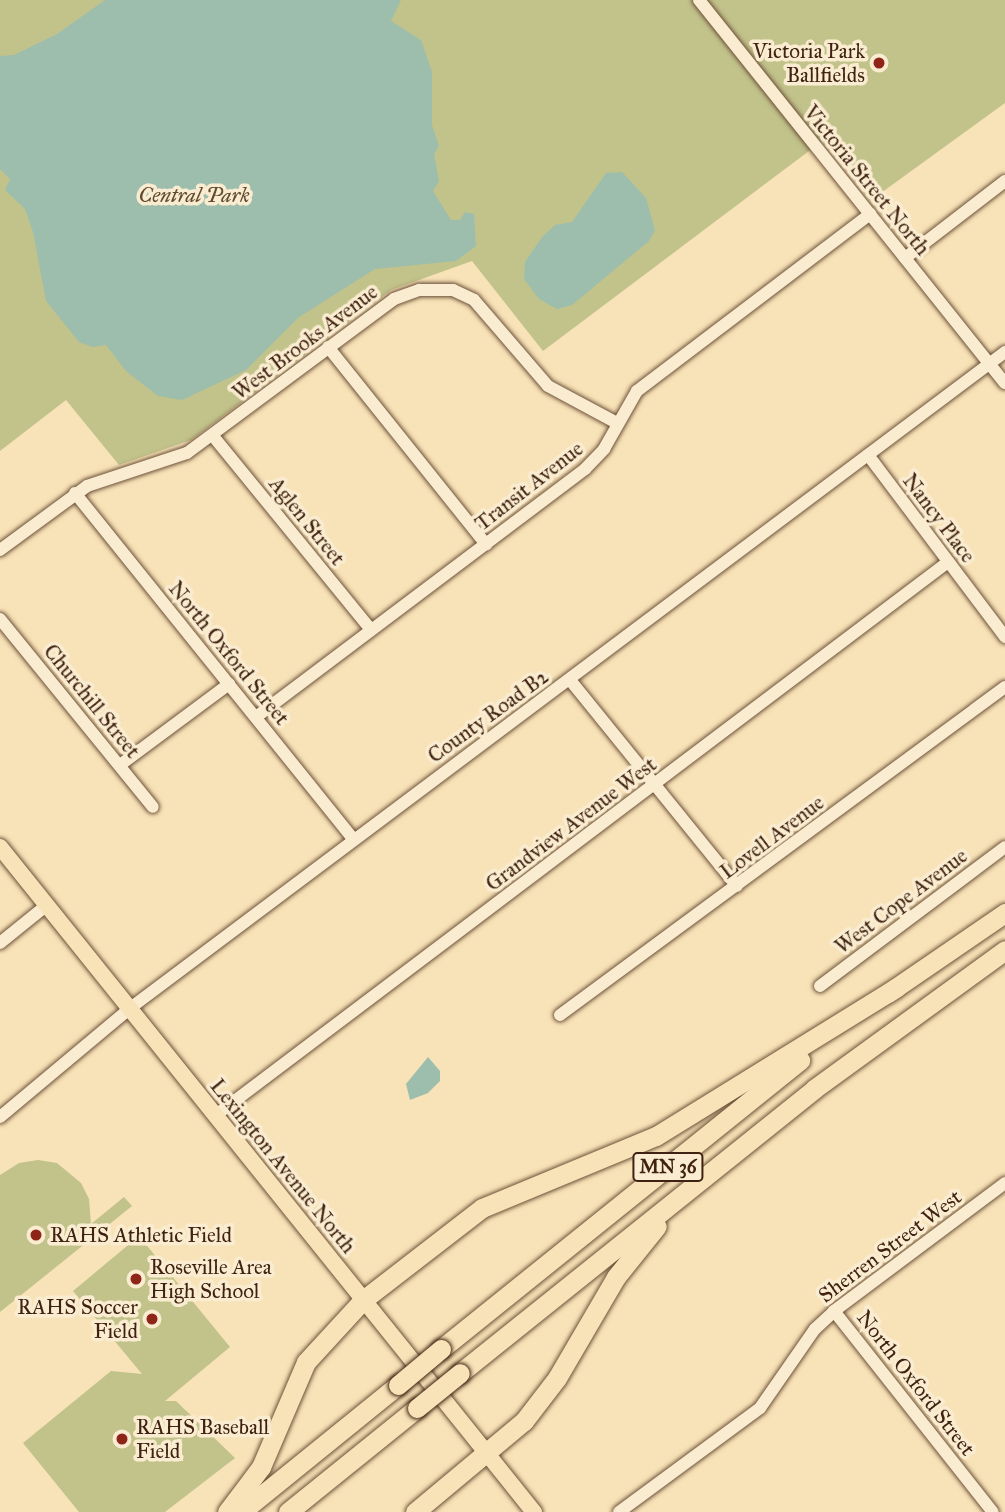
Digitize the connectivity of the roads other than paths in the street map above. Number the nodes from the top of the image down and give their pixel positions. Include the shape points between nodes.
1 (699, 0) edge
2 (1005, 181) edge
3 (870, 214) junction
4 (905, 258) junction
5 (328, 347) junction
6 (1005, 352) edge
7 (989, 364) junction
8 (1005, 383) edge
9 (617, 423) junction
10 (213, 436) junction
11 (868, 456) junction
12 (75, 493) junction
13 (486, 544) junction
14 (0, 550) edge
15 (948, 562) junction
16 (0, 619) edge
17 (371, 631) junction
18 (1005, 638) edge
19 (570, 680) junction
20 (229, 684) junction
21 (1005, 687) edge
22 (256, 717) junction
23 (120, 765) junction
24 (654, 785) junction
25 (153, 807) dead end
26 (353, 839) junction
27 (0, 847) edge
28 (1005, 847) edge
29 (737, 886) junction
30 (47, 905) junction
31 (1005, 913) edge
32 (0, 943) edge
33 (1005, 950) edge
34 (820, 986) dead end
35 (897, 987) junction
36 (129, 1009) junction
37 (560, 1014) dead end
38 (216, 1115) junction
39 (0, 1117) edge
40 (741, 1146) junction
41 (1005, 1183) edge
42 (363, 1300) junction
43 (834, 1311) junction
44 (487, 1455) junction
45 (227, 1512) edge
46 (241, 1512) edge
47 (288, 1512) edge
48 (415, 1512) edge
49 (534, 1512) edge
50 (619, 1512) edge
51 (993, 1512) edge

1 - 3 street, Victoria Street North
2 - 4 street
3 - 4 street, Victoria Street North
3 - 9 street, Transit Avenue via 647,382
4 - 7 street, Victoria Street North
5 - 9 street, West Brooks Avenue via 394,299 431,288 453,289 484,310 548,386
5 - 10 street, West Brooks Avenue
5 - 13 street
6 - 7 street, County Road B2
7 - 8 street, Victoria Street North
7 - 11 street, County Road B2
9 - 13 street, Transit Avenue via 596,459
10 - 12 street, West Brooks Avenue via 173,460 114,474
10 - 17 street, Aglen Street
11 - 15 street, Nancy Place
11 - 19 street, County Road B2
12 - 14 street, West Brooks Avenue
12 - 20 street, North Oxford Street
13 - 17 street, Transit Avenue
15 - 18 street, Nancy Place
15 - 24 street, Grandview Avenue West
16 - 23 street, Churchill Street
17 - 22 street, Transit Avenue
19 - 24 street
19 - 26 street, County Road B2
20 - 22 street, North Oxford Street
20 - 23 street
21 - 29 street, Lovell Avenue
22 - 26 street, North Oxford Street
23 - 25 street, Churchill Street
24 - 29 street
24 - 38 street, Grandview Avenue West
26 - 36 street, County Road B2
27 - 30 main road, Lexington Avenue North
28 - 34 street, West Cope Avenue
29 - 37 street, Lovell Avenue
30 - 32 street
30 - 36 main road, Lexington Avenue North
31 - 35 highway, MN 36
33 - 40 highway, MN 36
35 - 42 highway via 665,1132 482,1208
35 - 46 highway, MN 36, bridge
36 - 38 main road, Lexington Avenue North
36 - 39 street, County Road B2
38 - 42 main road, Lexington Avenue North
40 - 44 highway via 645,1239 616,1277 542,1399
40 - 47 highway, MN 36, bridge
41 - 43 street, Sherren Street West
42 - 44 main road, Lexington Avenue North
42 - 45 highway via 306,1362 261,1467
43 - 50 street, Sherren Street West via 760,1408
43 - 51 street, North Oxford Street
44 - 48 highway
44 - 49 main road, Lexington Avenue North

